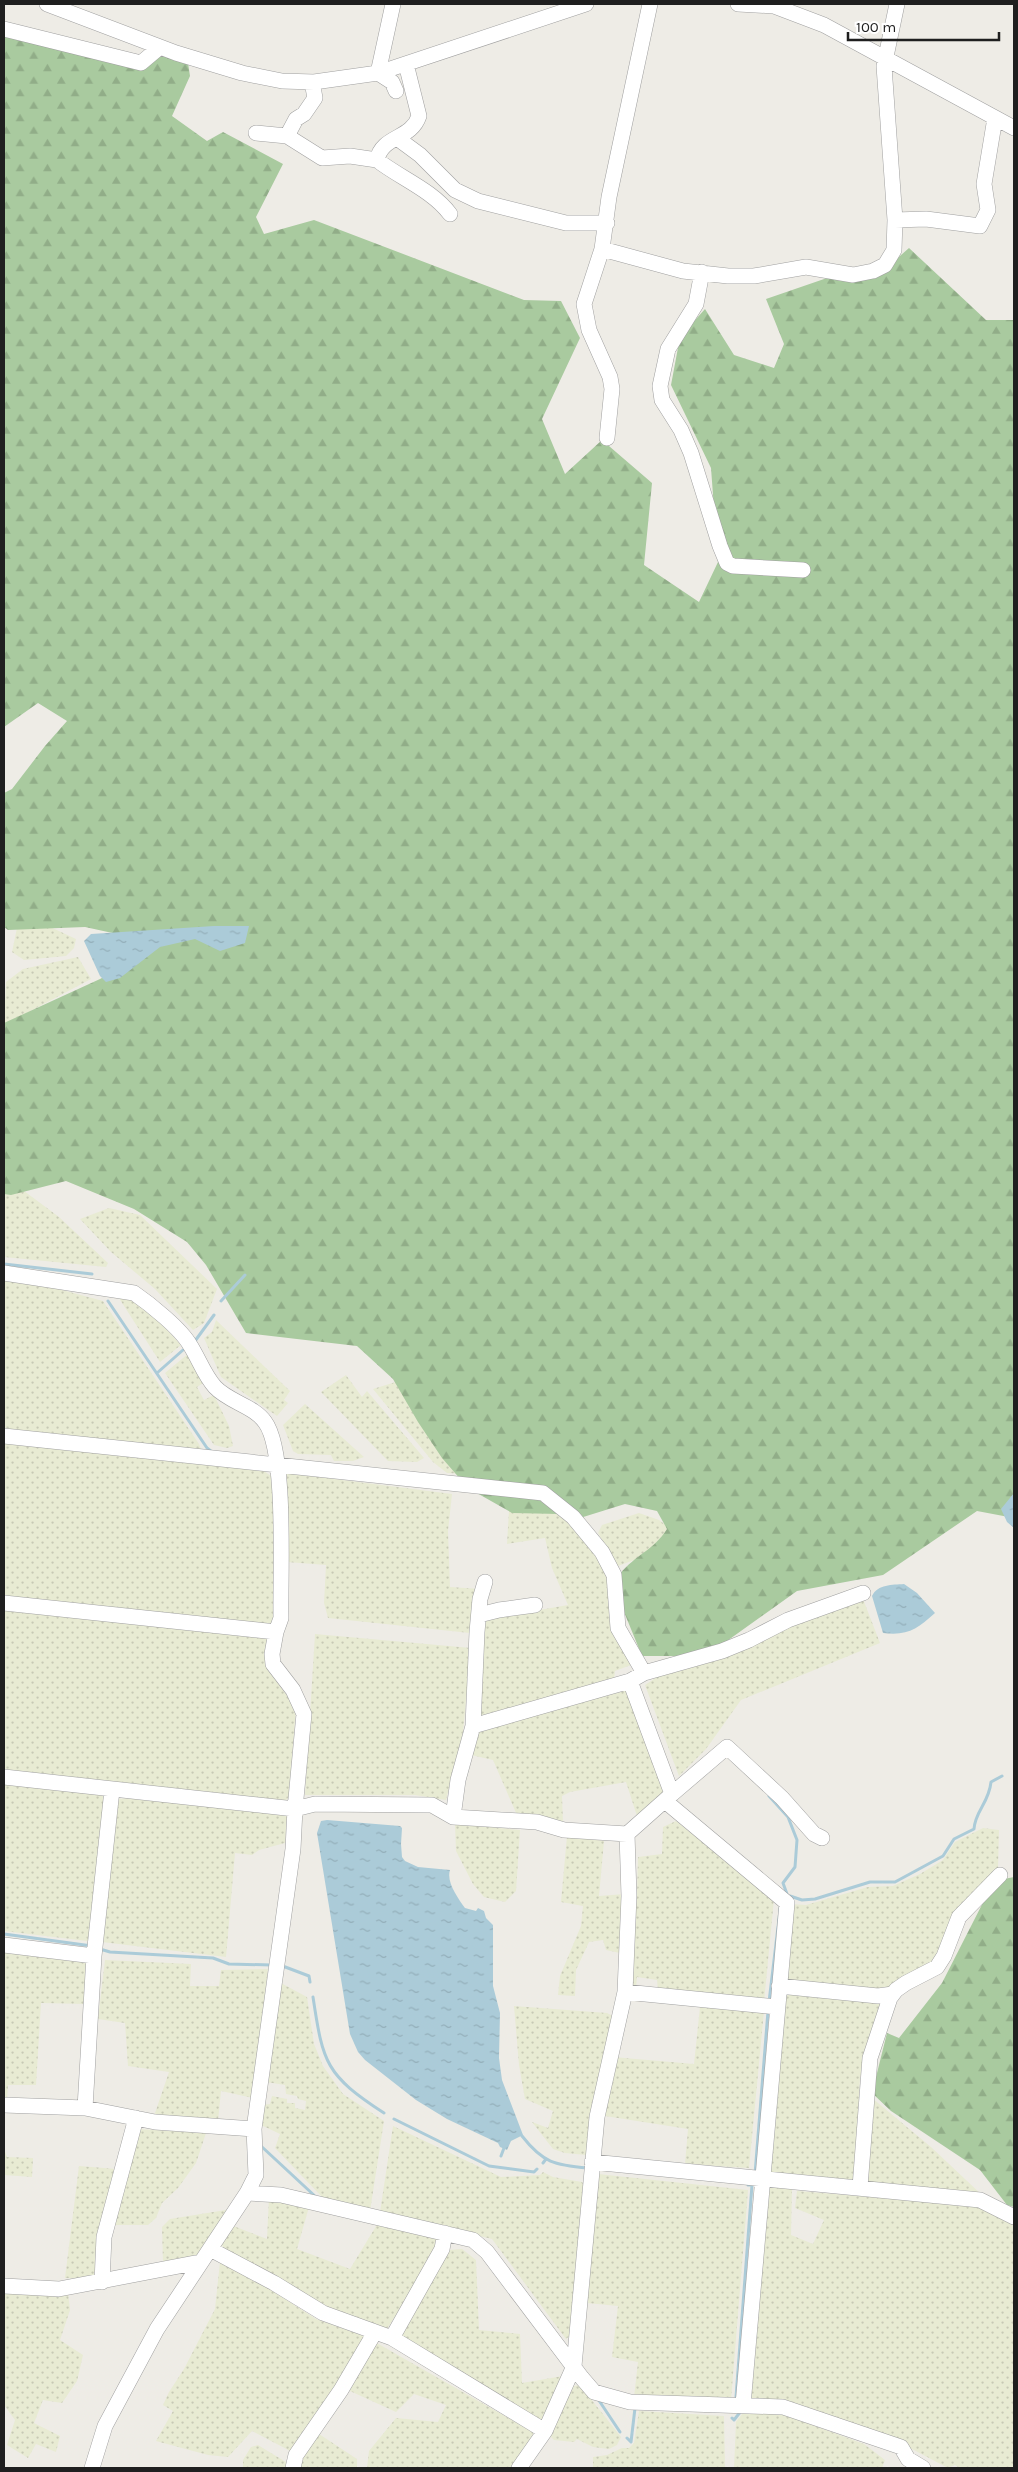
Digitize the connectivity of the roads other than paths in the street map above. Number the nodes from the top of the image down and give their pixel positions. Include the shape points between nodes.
1 (47, 4) edge
2 (393, 4) edge
3 (586, 4) edge
4 (650, 4) edge
5 (738, 4) edge
6 (897, 4) edge
7 (4, 29) edge
8 (160, 47) junction
9 (885, 58) junction
10 (406, 64) junction
11 (378, 73) junction
12 (312, 82) junction
13 (396, 91) dead end
14 (996, 118) junction
15 (1014, 128) edge
16 (256, 133) dead end
17 (287, 136) junction
18 (397, 138) junction
19 (377, 160) junction
20 (450, 214) dead end
21 (895, 220) junction
22 (607, 223) junction
23 (602, 249) junction
24 (702, 272) junction
25 (607, 438) dead end
26 (803, 570) dead end
27 (4, 1272) edge
28 (4, 1436) edge
29 (279, 1465) junction
30 (485, 1582) dead end
31 (863, 1593) dead end
32 (4, 1603) edge
33 (535, 1605) dead end
34 (479, 1615) junction
35 (276, 1632) junction
36 (644, 1673) junction
37 (630, 1681) junction
38 (473, 1726) junction
39 (4, 1777) edge
40 (112, 1790) junction
41 (669, 1798) junction
42 (295, 1809) junction
43 (453, 1817) junction
44 (627, 1834) junction
45 (822, 1838) dead end
46 (1000, 1875) dead end
47 (4, 1944) edge
48 (94, 1956) junction
49 (779, 1986) junction
50 (625, 1992) junction
51 (893, 1994) junction
52 (777, 2007) junction
53 (4, 2105) edge
54 (84, 2108) junction
55 (135, 2120) junction
56 (254, 2128) junction
57 (592, 2162) junction
58 (761, 2177) junction
59 (860, 2187) junction
60 (247, 2193) junction
61 (1014, 2217) edge
62 (444, 2236) junction
63 (210, 2248) junction
64 (200, 2262) junction
65 (102, 2282) junction
66 (4, 2286) edge
67 (375, 2332) junction
68 (392, 2338) junction
69 (574, 2366) junction
70 (741, 2404) junction
71 (545, 2432) junction
72 (92, 2468) edge
73 (293, 2468) edge
74 (519, 2468) edge
75 (923, 2468) edge

1 - 8 street
2 - 11 street
3 - 10 street
4 - 22 street via 609,197
5 - 9 street via 774,6 794,12
6 - 9 street
7 - 8 street via 141,63
8 - 12 street via 242,73 282,81
9 - 14 street
9 - 21 street
10 - 11 street
10 - 18 street via 419,116 410,132
11 - 12 street
11 - 13 street via 392,82
12 - 17 street via 315,98 304,114 296,119
14 - 15 street
14 - 21 street via 984,184 988,210 980,226 926,219
16 - 17 street
17 - 19 street via 322,158 350,156
18 - 19 street via 382,146
18 - 22 street via 420,155 455,190 478,201 566,222
19 - 20 street via 441,202
21 - 24 street via 894,250 885,265 873,271 853,275 806,267 754,276
22 - 23 street
23 - 24 street via 683,271
23 - 25 street via 584,304 589,330 611,383
24 - 26 street via 696,304 668,349 660,386 662,400 691,453 727,563
27 - 29 street via 134,1294 149,1303 190,1343 216,1389 264,1420 271,1431
28 - 29 street
29 - 35 street via 281,1618
29 - 36 street via 543,1493 573,1517 602,1552 614,1575 618,1628
30 - 34 street
31 - 36 street via 788,1620 722,1651
32 - 35 street
33 - 34 street
34 - 38 street
35 - 42 street via 273,1664 293,1690 304,1714
36 - 37 street
37 - 38 street
37 - 41 street
38 - 43 street via 458,1780
39 - 40 street
40 - 42 street
40 - 48 street
41 - 44 street
41 - 45 street via 727,1748 782,1798 814,1834
41 - 49 street via 786,1903
42 - 43 street via 315,1804 432,1805
42 - 56 street via 293,1849
43 - 44 street via 537,1822 564,1830
44 - 50 street via 629,1896
46 - 51 street via 959,1917 937,1967 906,1983
47 - 48 street
48 - 54 street
49 - 51 street via 878,1996
49 - 52 street
50 - 52 street
50 - 57 street via 597,2117
51 - 59 street via 870,2058
52 - 58 street
53 - 54 street
54 - 55 street
55 - 56 street
55 - 65 street via 104,2237
56 - 60 street via 256,2175
57 - 58 street
57 - 69 street
58 - 59 street
58 - 70 street
59 - 61 street via 980,2200
60 - 62 street via 281,2195
60 - 63 street
62 - 68 street via 442,2249
62 - 69 street via 473,2240 487,2252
63 - 64 street
63 - 67 street via 323,2313
64 - 65 street
64 - 72 street via 157,2329 120,2396 105,2426
65 - 66 street via 59,2289
67 - 68 street
67 - 73 street via 341,2390 296,2455
68 - 71 street
69 - 70 street via 597,2394 630,2402
69 - 71 street
70 - 75 street via 784,2407 901,2447 908,2459
71 - 74 street

